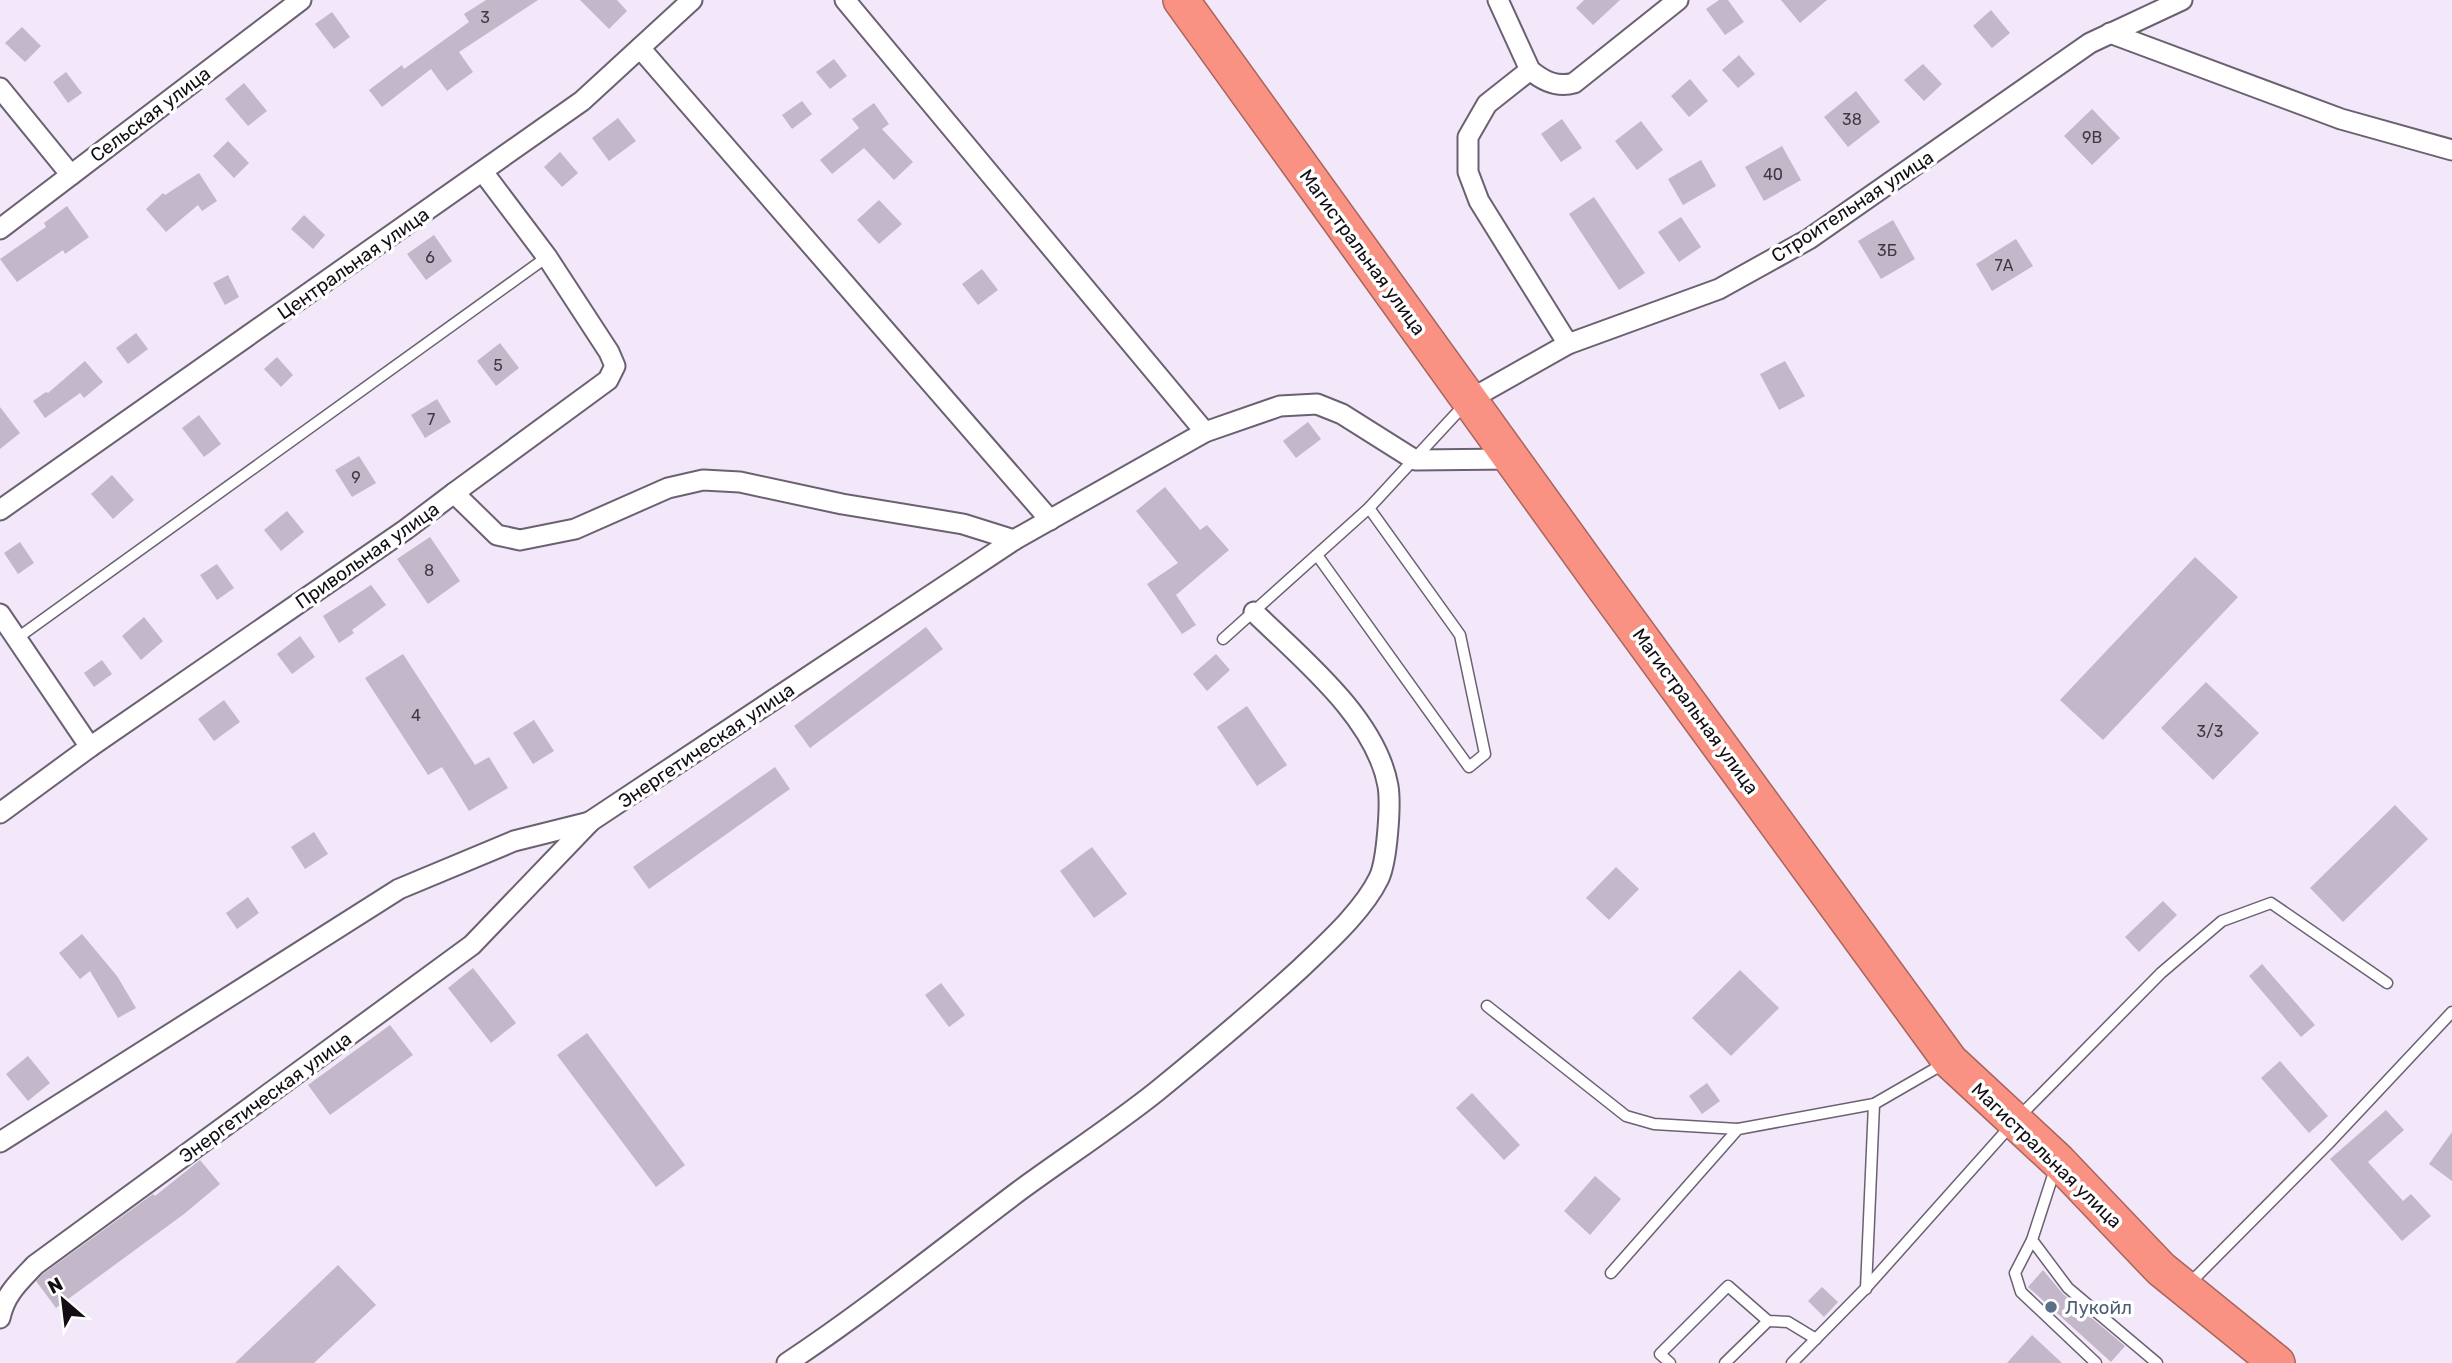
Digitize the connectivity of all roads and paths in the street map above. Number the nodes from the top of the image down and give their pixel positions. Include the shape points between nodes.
1 (301, 0) edge
2 (692, 0) edge
3 (845, 0) edge
4 (1181, 0) edge
5 (1498, 0) edge
6 (1678, 0) edge
7 (2182, 0) edge
8 (2110, 33) junction
9 (640, 47) junction
10 (1530, 70) junction
11 (0, 89) edge
12 (2452, 150) edge
13 (483, 172) junction
14 (71, 175) junction
15 (0, 229) edge
16 (547, 257) junction
17 (1568, 344) junction
18 (1469, 400) junction
19 (1205, 432) junction
20 (1512, 459) junction
21 (1415, 460) junction
22 (454, 493) junction
23 (1369, 508) junction
24 (0, 510) edge
25 (1050, 520) junction
26 (1014, 540) junction
27 (1317, 555) junction
28 (1254, 612) junction
29 (0, 614) edge
30 (16, 639) junction
31 (1223, 639) dead end
32 (90, 747) junction
33 (0, 813) edge
34 (591, 821) junction
35 (2387, 984) dead end
36 (1487, 1006) dead end
37 (2452, 1012) edge
38 (1950, 1060) junction
39 (1874, 1104) junction
40 (2014, 1122) junction
41 (1738, 1129) junction
42 (0, 1142) edge
43 (2058, 1161) junction
44 (2032, 1240) junction
45 (1611, 1273) dead end
46 (2185, 1288) junction
47 (1866, 1289) junction
48 (0, 1318) edge
49 (1768, 1321) junction
50 (1816, 1339) junction
51 (787, 1363) edge
52 (1670, 1363) edge
53 (1725, 1363) edge
54 (1792, 1363) edge
55 (2096, 1363) edge
56 (2157, 1363) edge
57 (2277, 1363) edge

1 - 14 street, Сельская улица
2 - 9 street, Центральная улица
3 - 19 street
4 - 18 highway, Магистральная улица
5 - 10 street
6 - 10 street via 1574,83 1551,83
7 - 8 street, Строительная улица
8 - 12 street via 2341,119
8 - 17 street, Строительная улица via 1809,239 1719,289
9 - 13 street, Центральная улица via 582,101
9 - 25 street
10 - 17 street via 1487,104 1468,137 1468,172 1479,201
11 - 14 street
13 - 16 street
13 - 24 street, Центральная улица
14 - 15 street, Сельская улица
16 - 22 street via 613,359 613,374
16 - 30 lane
17 - 18 street, Строительная улица
18 - 20 highway, Магистральная улица
18 - 21 lane
19 - 21 street, Энергетическая улица via 1280,406 1317,404 1365,426
19 - 25 street, Энергетическая улица
20 - 21 street
20 - 38 highway, Магистральная улица
21 - 23 lane
22 - 26 street, Привольная улица via 497,535 520,540 575,529 668,488 703,480 740,482 963,524
22 - 32 street, Привольная улица
23 - 27 lane
23 - 27 lane via 1460,635 1485,754 1469,767
25 - 26 street, Энергетическая улица
26 - 34 street, Энергетическая улица
27 - 28 lane
28 - 31 lane
28 - 51 street via 1347,704 1373,744 1388,786 1388,830 1380,877 1331,939 1256,1009 1154,1093
29 - 30 street
30 - 32 street
32 - 33 street, Привольная улица
34 - 42 street via 514,841 400,889
34 - 48 street, Энергетическая улица via 472,946 35,1265 11,1290
35 - 40 lane via 2271,903 2222,921 2161,973
36 - 41 lane via 1626,1116 1654,1124
37 - 46 lane
38 - 39 lane
38 - 40 highway, Магистральная улица
39 - 41 lane
39 - 47 lane
40 - 43 highway, Магистральная улица
40 - 47 lane
41 - 45 lane
43 - 44 lane
43 - 46 highway, Магистральная улица via 2161,1269
44 - 55 lane via 2015,1273 2021,1292
44 - 56 lane via 2068,1288
46 - 57 highway, Магистральная улица
47 - 50 lane
49 - 50 lane via 1788,1322
49 - 52 lane via 1728,1286 1661,1354
49 - 53 lane
50 - 54 lane

